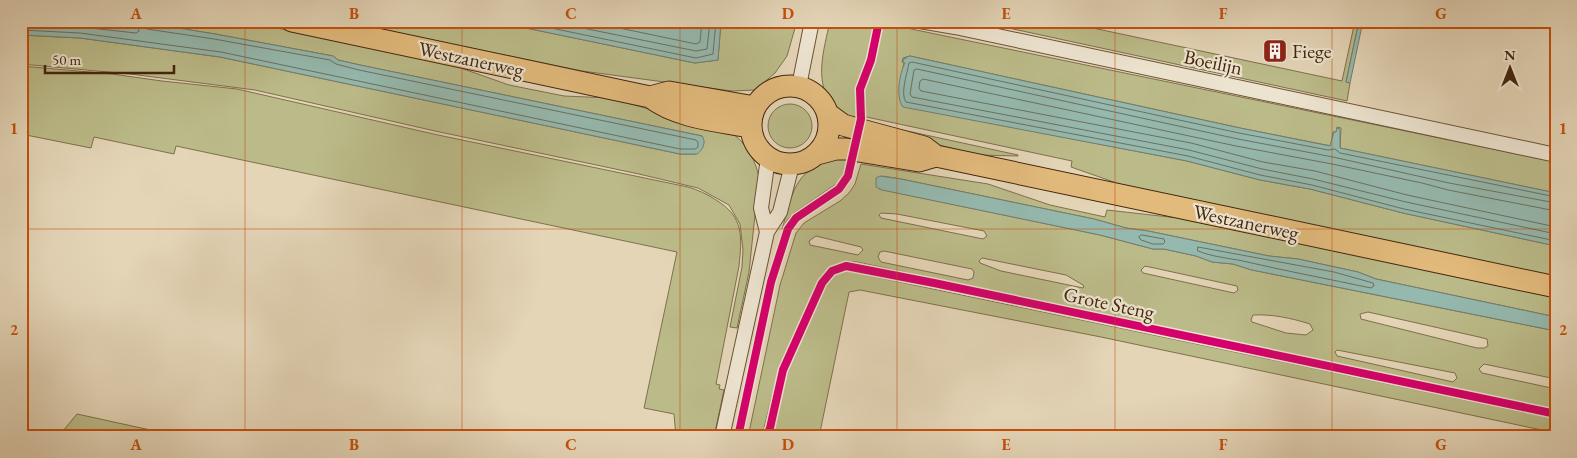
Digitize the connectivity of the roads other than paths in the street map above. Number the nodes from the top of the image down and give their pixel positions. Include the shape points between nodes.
1 (292, 21) edge
2 (812, 21) edge
3 (920, 21) edge
4 (799, 86) junction
5 (828, 114) junction
6 (753, 117) junction
7 (817, 154) junction
8 (1556, 155) edge
9 (936, 156) junction
10 (768, 158) junction
11 (792, 165) junction
12 (767, 232) junction
13 (1556, 287) edge
14 (722, 437) edge

1 - 6 main road, Westzanerweg via 650,97 669,92
2 - 4 street
3 - 8 street, Boeilijn
4 - 5 main road via 817,96
4 - 6 main road via 778,87 761,98
5 - 7 main road via 830,132
5 - 9 main road, Westzanerweg via 843,125 924,147
6 - 10 main road via 756,145
7 - 9 main road, Westzanerweg via 846,149 920,161
7 - 11 main road via 810,160
9 - 13 main road, Westzanerweg
10 - 11 main road
10 - 12 street via 761,208
11 - 12 street via 780,212
12 - 14 street

